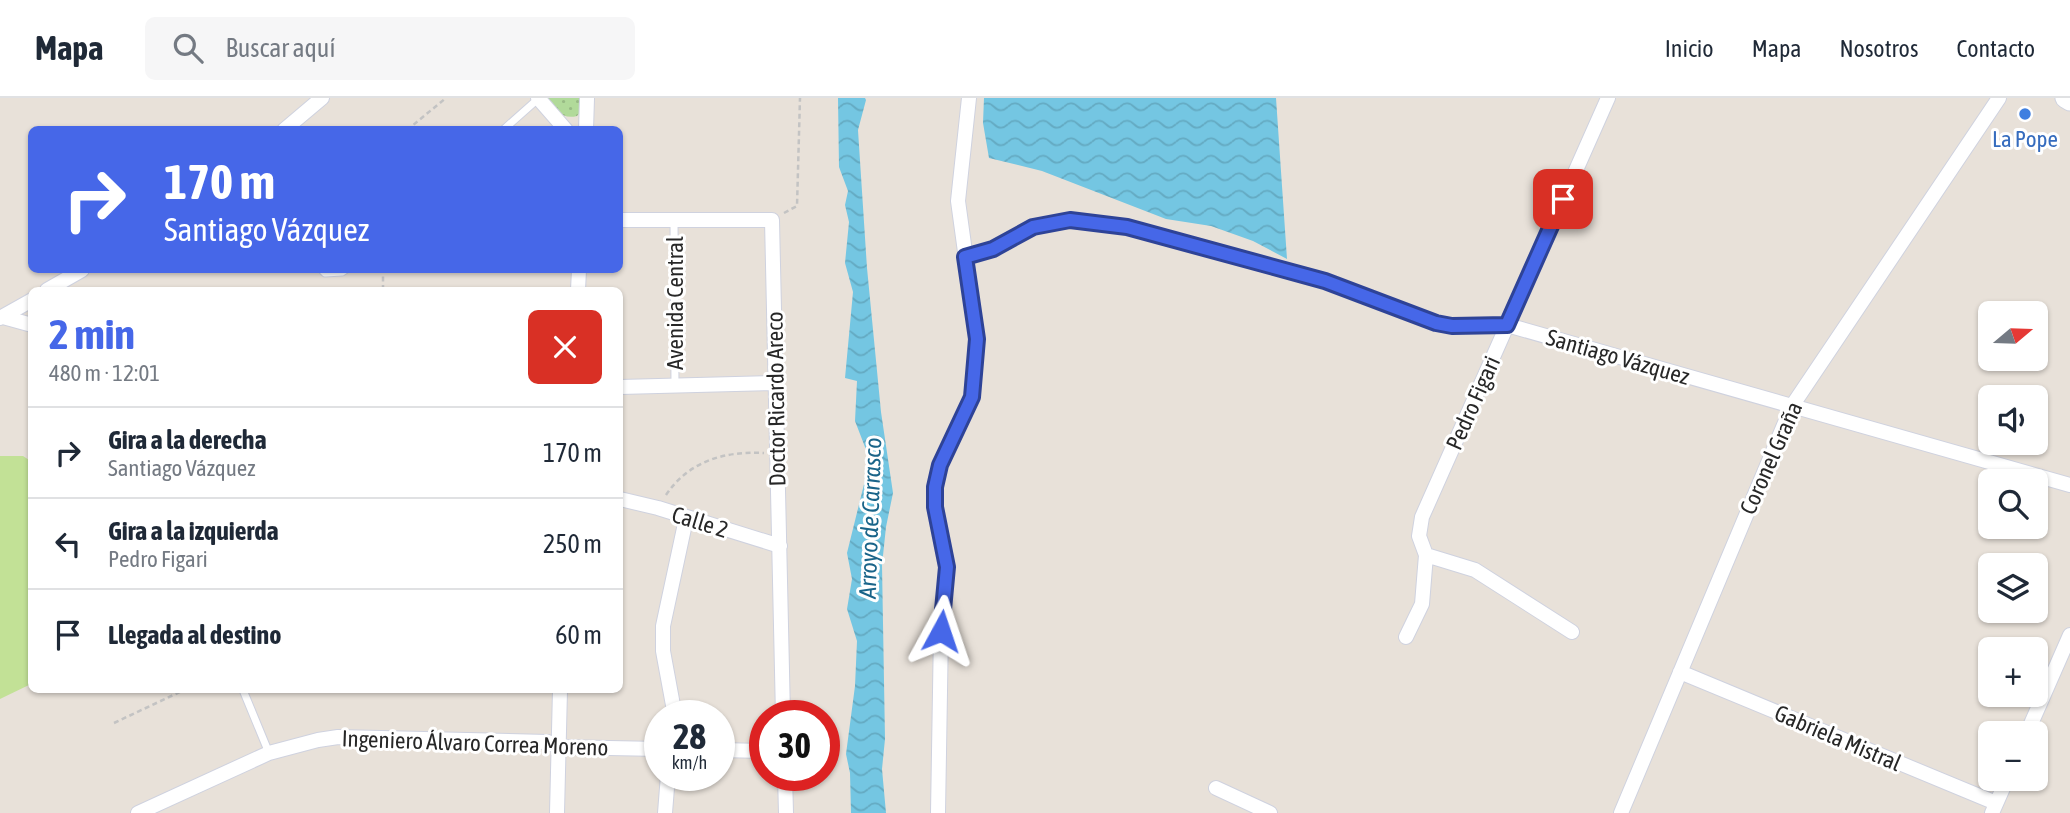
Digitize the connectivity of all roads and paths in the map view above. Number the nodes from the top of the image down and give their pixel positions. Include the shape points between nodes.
1 (322, 98) edge
2 (446, 98) edge
3 (539, 98) edge
4 (587, 98) edge
5 (800, 98) edge
6 (969, 98) edge
7 (1608, 98) edge
8 (1998, 98) edge
9 (2065, 98) edge
10 (2070, 102) edge
11 (289, 126) edge
12 (412, 126) edge
13 (508, 126) edge
14 (563, 126) edge
15 (586, 126) edge
16 (623, 220) edge
17 (674, 220) junction
18 (772, 220) junction
19 (965, 257) junction
20 (77, 273) edge
21 (52, 287) edge
22 (28, 302) edge
23 (2, 317) edge
24 (28, 324) edge
25 (1507, 325) junction
26 (776, 383) junction
27 (675, 386) junction
28 (623, 387) edge
29 (1791, 406) junction
30 (777, 453) junction
31 (2070, 485) edge
32 (623, 500) edge
33 (657, 508) junction
34 (686, 519) junction
35 (780, 547) junction
36 (1426, 555) junction
37 (1572, 632) dead end
38 (1406, 637) dead end
39 (2068, 645) edge
40 (1680, 672) junction
41 (178, 693) edge
42 (244, 693) edge
43 (560, 693) edge
44 (672, 700) edge
45 (783, 700) edge
46 (2033, 721) edge
47 (114, 723) dead end
48 (558, 747) junction
49 (644, 749) edge
50 (269, 753) junction
51 (1216, 788) dead end
52 (667, 791) edge
53 (785, 791) edge
54 (2002, 791) edge
55 (1994, 808) edge
56 (138, 813) edge
57 (558, 813) edge
58 (666, 813) edge
59 (786, 813) edge
60 (938, 813) edge
61 (1270, 813) edge
62 (1621, 813) edge

1 - 11 street
2 - 12 path
3 - 13 lane
3 - 14 street
4 - 15 street
5 - 18 path via 797,206
6 - 19 street via 958,201
7 - 25 street, Pedro Figari
8 - 29 street, Coronel Graña
9 - 10 main road
16 - 17 street
17 - 18 street
17 - 27 lane, Avenida Central
18 - 26 street, Doctor Ricardo Areco
19 - 25 street, Santiago Vázquez via 993,249 1033,227 1070,220 1127,227 1325,281 1436,323
19 - 60 street via 977,339 972,397 940,465 935,487 947,567 941,631
20 - 21 street
22 - 23 street
23 - 24 street
25 - 29 street, Santiago Vázquez
25 - 36 street, Pedro Figari via 1422,517 1419,536
26 - 27 street
26 - 30 street, Doctor Ricardo Areco
27 - 28 street
29 - 31 street, Santiago Vázquez
29 - 40 street, Coronel Graña
30 - 33 path via 715,457 690,469
30 - 35 street, Doctor Ricardo Areco
32 - 33 street, Calle 2
33 - 34 street, Calle 2
34 - 35 street, Calle 2
34 - 44 street via 663,626
35 - 45 street, Doctor Ricardo Areco
36 - 37 street via 1475,570
36 - 38 street, Pedro Figari via 1422,604
39 - 46 street
40 - 55 street, Gabriela Mistral
40 - 62 street, Coronel Graña
41 - 47 path
42 - 50 lane
43 - 48 street
48 - 49 street, Ingeniero Álvaro Correa Moreno
48 - 50 street, Ingeniero Álvaro Correa Moreno via 548,742 338,737
48 - 57 street
50 - 56 street, Ingeniero Álvaro Correa Moreno
51 - 61 street
52 - 58 street
53 - 59 street
54 - 55 street

